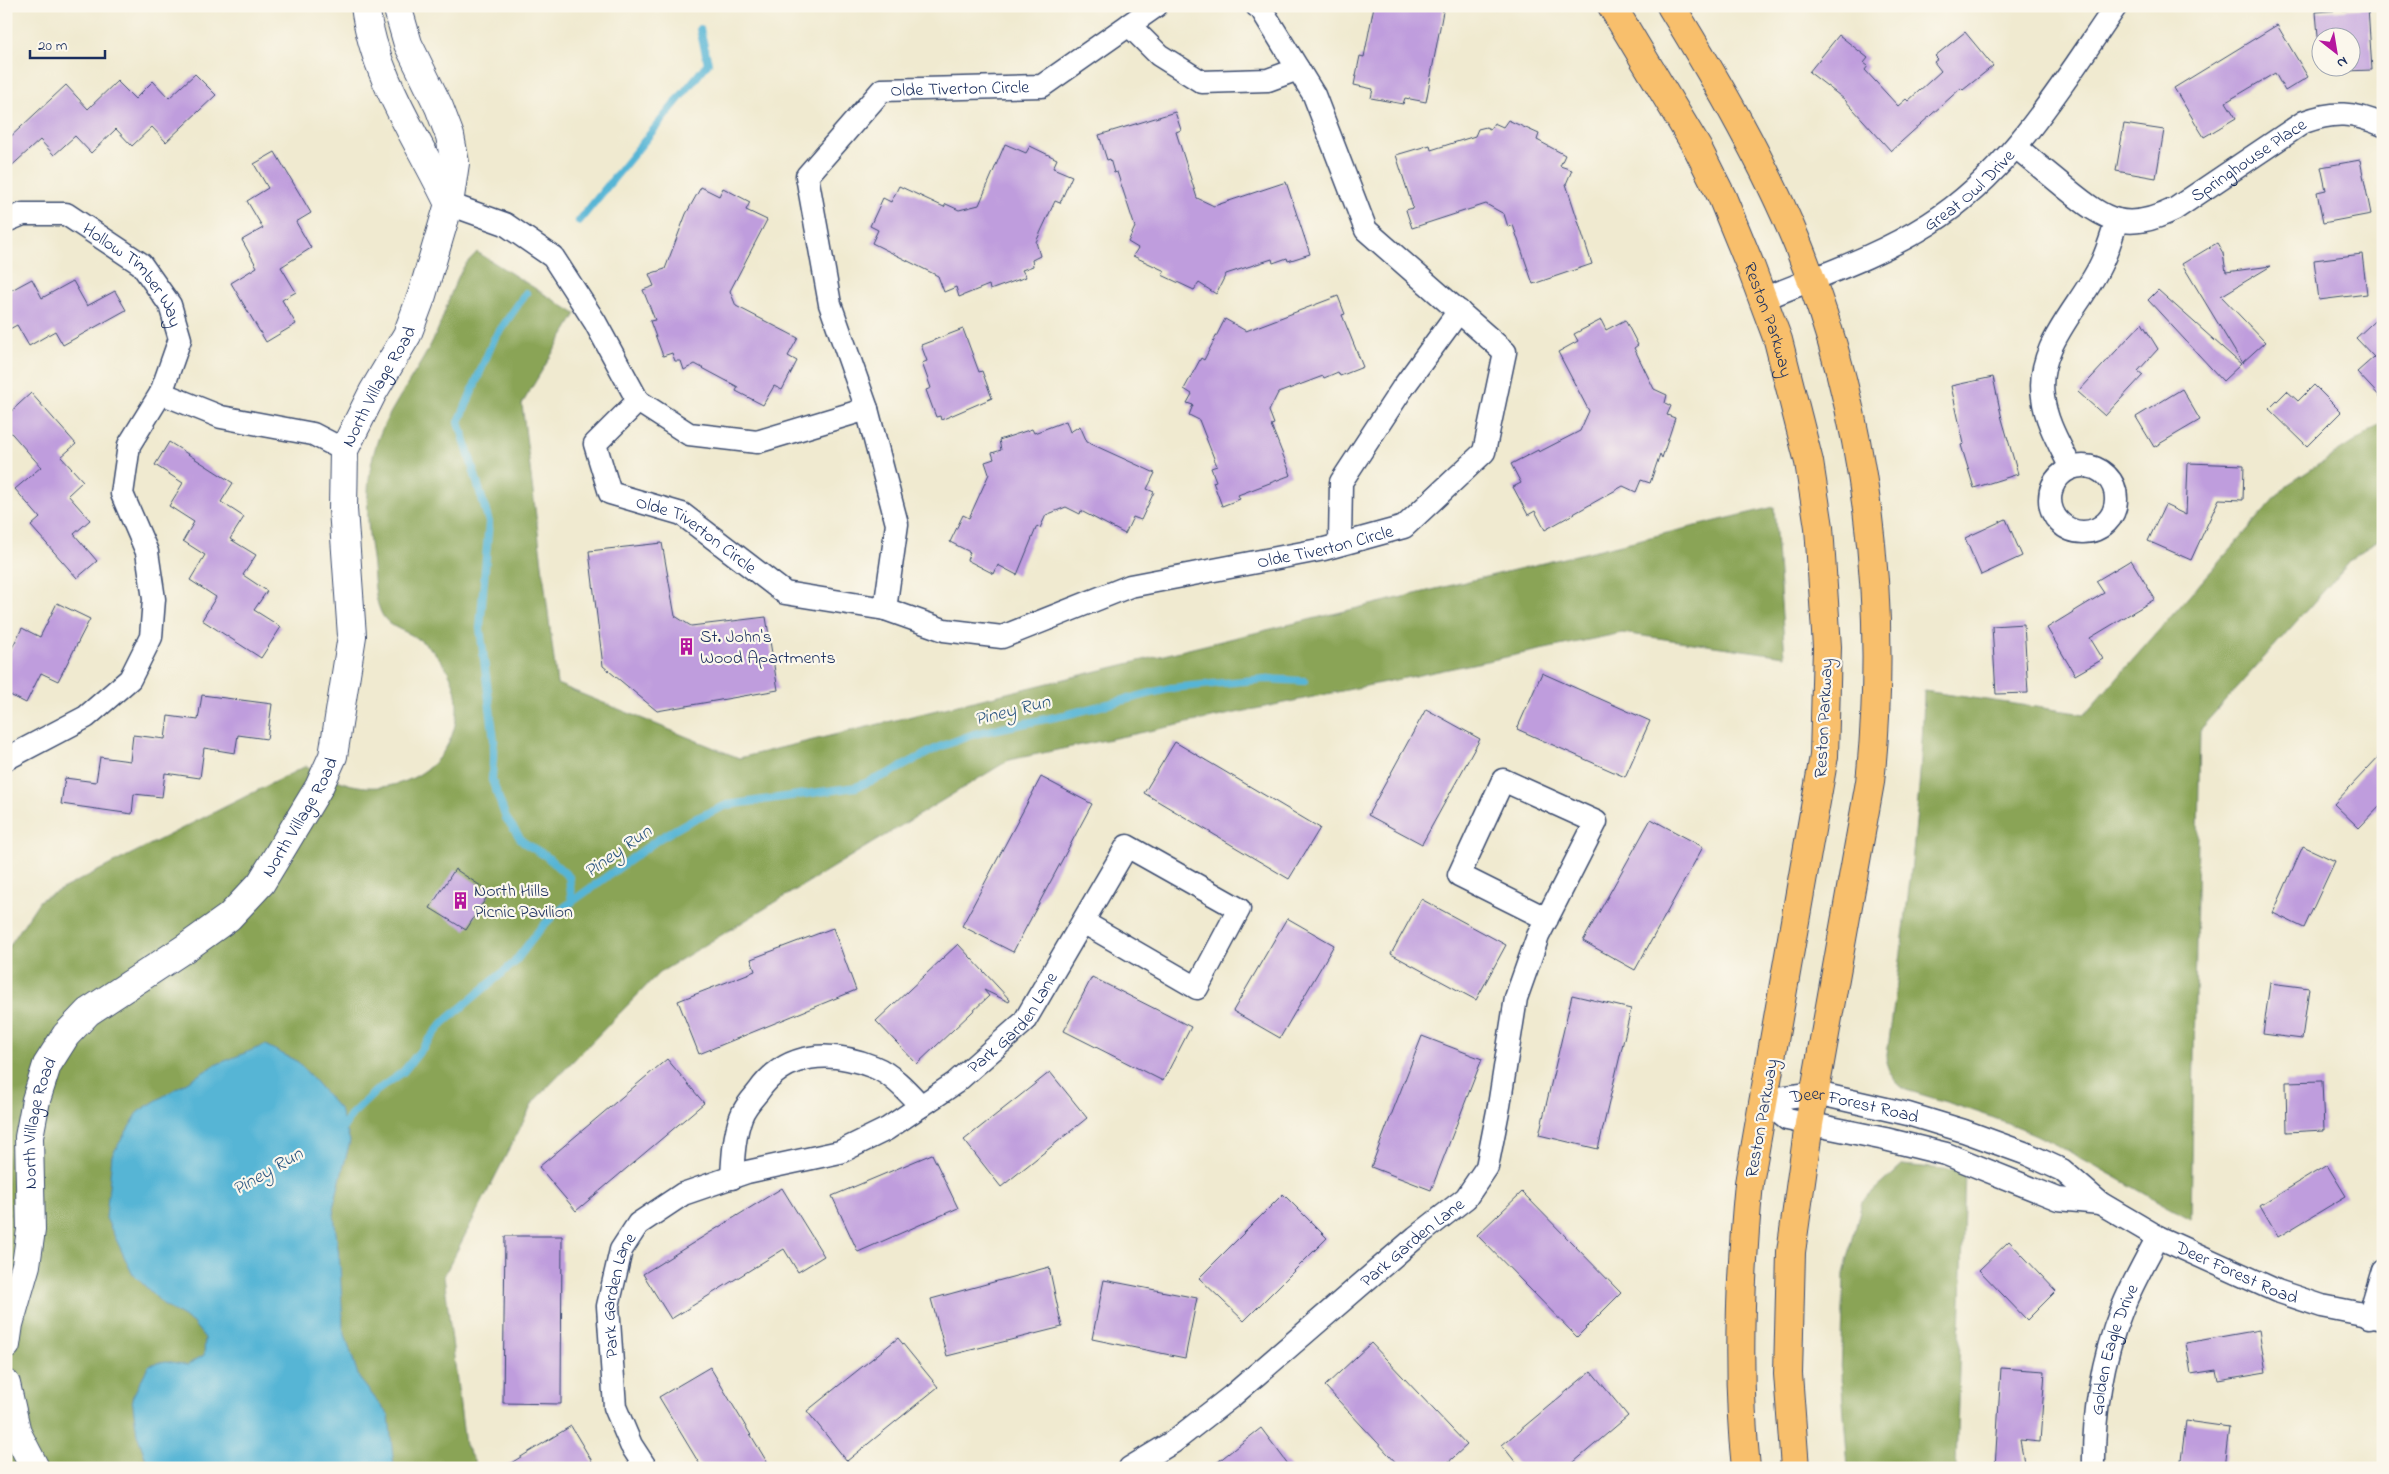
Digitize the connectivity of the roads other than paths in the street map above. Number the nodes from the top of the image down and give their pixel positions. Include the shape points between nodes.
1 (365, 6) edge
2 (397, 6) edge
3 (1156, 6) edge
4 (1257, 6) edge
5 (1612, 6) edge
6 (1671, 6) edge
7 (2116, 6) edge
8 (1129, 25) junction
9 (1298, 69) junction
10 (2383, 124) edge
11 (2016, 147) junction
12 (449, 204) junction
13 (2117, 220) junction
14 (6, 221) edge
15 (1811, 280) junction
16 (1762, 299) junction
17 (1459, 311) junction
18 (161, 393) junction
19 (638, 401) junction
20 (867, 409) junction
21 (344, 450) junction
22 (2071, 468) dead end
23 (1340, 544) junction
24 (885, 609) junction
25 (6, 760) edge
26 (1547, 918) junction
27 (1083, 922) junction
28 (1816, 1093) junction
29 (1764, 1100) junction
30 (921, 1106) junction
31 (1809, 1124) junction
32 (732, 1178) junction
33 (2100, 1203) junction
34 (2158, 1237) junction
35 (2383, 1270) edge
36 (2376, 1317) edge
37 (6, 1345) edge
38 (6, 1384) edge
39 (35, 1468) edge
40 (646, 1468) edge
41 (1130, 1468) edge
42 (1746, 1468) edge
43 (1795, 1468) edge
44 (2094, 1468) edge

1 - 12 street via 377,61
2 - 12 street, North Village Road via 408,44 450,136 455,163
3 - 8 street, Olde Tiverton Circle
4 - 9 street, Olde Tiverton Circle
5 - 16 main road, Reston Parkway via 1698,149 1722,197
6 - 15 main road via 1733,112 1779,202
7 - 11 street, Great Owl Drive
8 - 9 street via 1159,55 1202,82 1268,80
8 - 20 street, Olde Tiverton Circle via 1042,86 882,90 807,176 830,304
9 - 17 street, Olde Tiverton Circle via 1314,95 1366,230
10 - 13 street, Springhouse Place via 2344,114 2322,115 2304,122 2175,209 2157,218 2137,222
11 - 13 street, Springhouse Place via 2094,212
11 - 15 street, Great Owl Drive via 1967,195 1929,224 1864,258
12 - 19 street via 505,224 553,257 595,322
12 - 21 street, North Village Road via 407,334
13 - 22 street via 2102,263 2050,349 2043,372 2042,396 2047,419
14 - 18 street, Hollow Timber Way via 23,214 66,214 141,264 170,305 180,339
15 - 16 street, Great Owl Drive
15 - 28 main road via 1842,377 1868,507 1876,586 1877,640 1875,733 1870,782
16 - 29 main road, Reston Parkway via 1778,340 1809,462 1818,527 1827,647 1824,756
17 - 23 street via 1402,389 1341,482
17 - 23 street, Olde Tiverton Circle via 1505,352 1484,452 1404,527
18 - 21 street via 221,417 313,434
18 - 25 street, Hollow Timber Way via 129,445 122,494 147,552 154,599 151,637 130,679 86,717
19 - 20 street via 689,434 757,442
19 - 24 street, Olde Tiverton Circle via 595,444 610,493 682,514 785,593
20 - 24 street, Olde Tiverton Circle via 897,524
21 - 37 street, North Village Road via 343,509 352,636 333,756 319,787 261,883 229,917 88,1012 66,1035 48,1065 36,1100 30,1137 31,1230 26,1264
23 - 24 street, Olde Tiverton Circle via 1130,586 1002,637 944,630
26 - 26 street, Park Garden Lane via 1596,822 1504,780 1459,875
26 - 41 street, Park Garden Lane via 1516,998 1487,1167 1466,1198 1402,1248 1232,1396 1173,1442
27 - 27 street, Park Garden Lane via 1127,846 1239,909 1197,988
27 - 30 street, Park Garden Lane via 1024,1022 955,1083
28 - 29 street, Deer Forest Road
28 - 31 main road
28 - 33 street, Deer Forest Road via 1908,1114 2027,1154 2062,1170
29 - 31 street, Deer Forest Road via 1787,1119
29 - 42 main road, Reston Parkway via 1745,1226 1740,1381
30 - 32 street, Park Garden Lane via 887,1129 840,1152
30 - 32 street via 906,1090 875,1068 828,1055 793,1060 765,1081 741,1116 733,1152
31 - 33 street, Deer Forest Road via 1946,1154 2058,1199
31 - 43 main road via 1791,1252 1788,1374
32 - 40 street, Park Garden Lane via 683,1194 638,1224 621,1250 608,1306 615,1407 631,1445
33 - 34 street, Deer Forest Road
34 - 36 street, Deer Forest Road via 2277,1291 2322,1306
34 - 44 street, Golden Eagle Drive via 2121,1311 2098,1400
35 - 36 street
38 - 39 street via 17,1433

